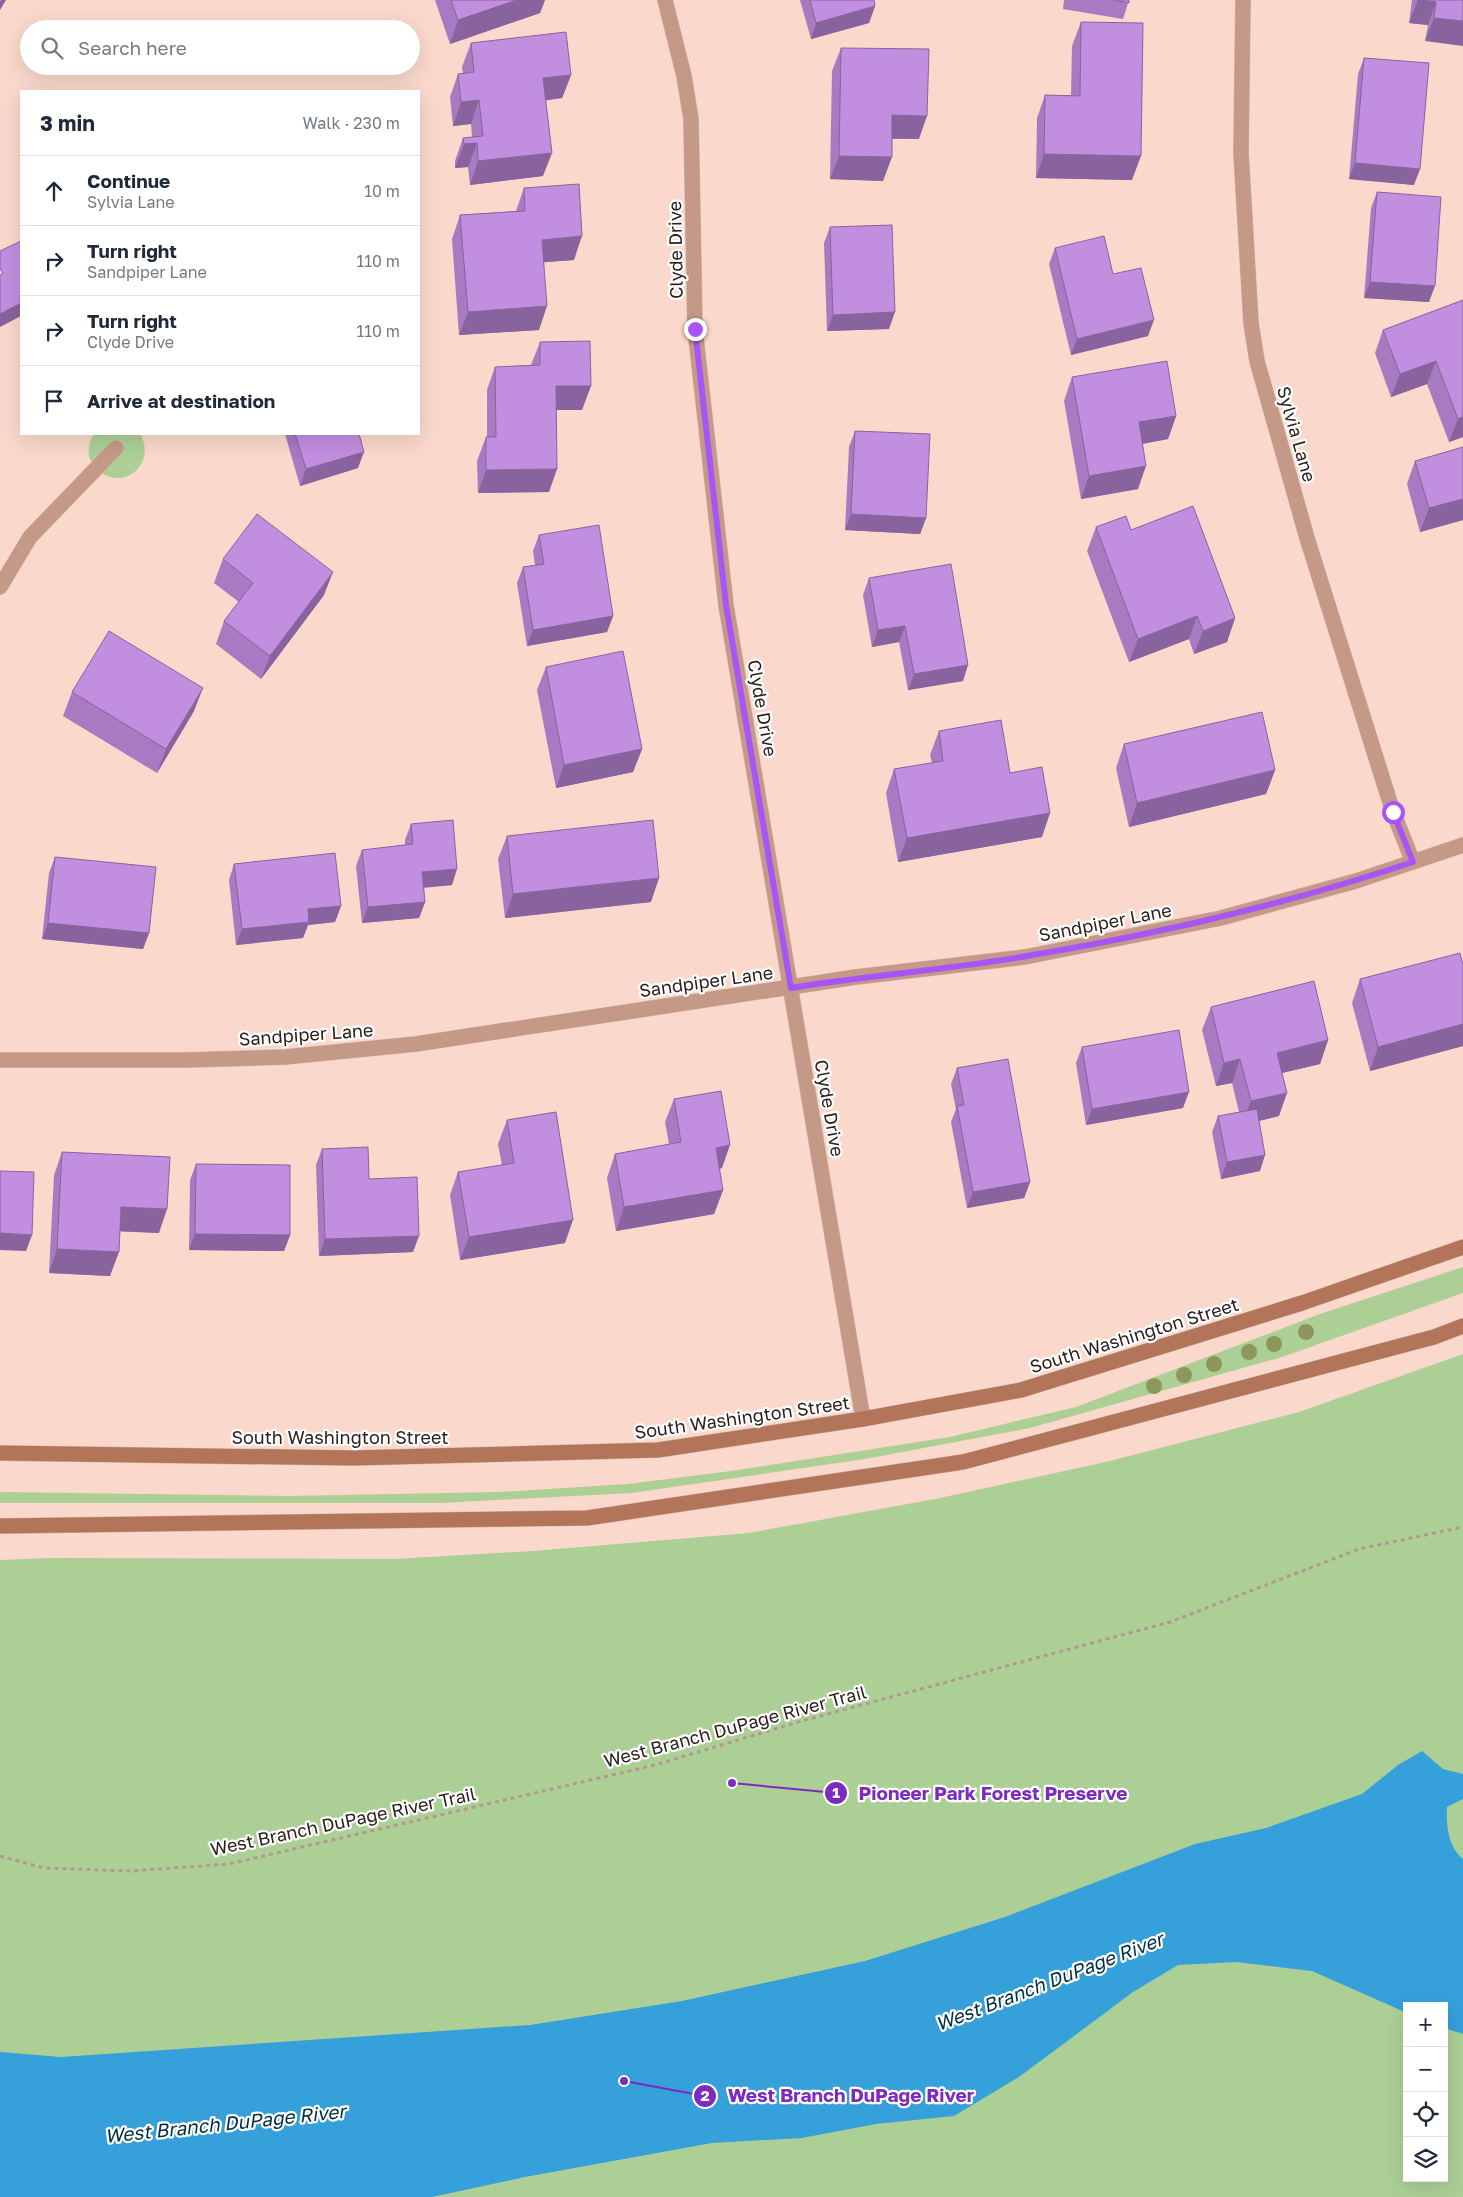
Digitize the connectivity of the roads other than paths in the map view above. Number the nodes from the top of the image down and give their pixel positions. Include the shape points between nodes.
1 (665, 0) edge
2 (1243, 0) edge
3 (116, 448) dead end
4 (0, 587) edge
5 (1463, 845) edge
6 (1413, 862) junction
7 (791, 988) junction
8 (0, 1060) edge
9 (1463, 1247) edge
10 (1463, 1326) edge
11 (863, 1419) junction
12 (0, 1453) edge
13 (0, 1526) edge

1 - 7 street, Clyde Drive via 691,119 695,329 726,605
2 - 6 street, Sylvia Lane via 1241,153 1251,323 1257,360 1307,538 1393,812
3 - 4 street via 30,537
5 - 6 street, Sandpiper Lane
6 - 7 street, Sandpiper Lane via 1220,918 1135,936 1025,957
7 - 8 street, Sandpiper Lane via 416,1044 285,1057
7 - 11 street, Clyde Drive
9 - 11 main road, South Washington Street via 1302,1304 1021,1390
10 - 13 main road via 1434,1337 963,1462 587,1518
11 - 12 main road, South Washington Street via 658,1450 353,1458

